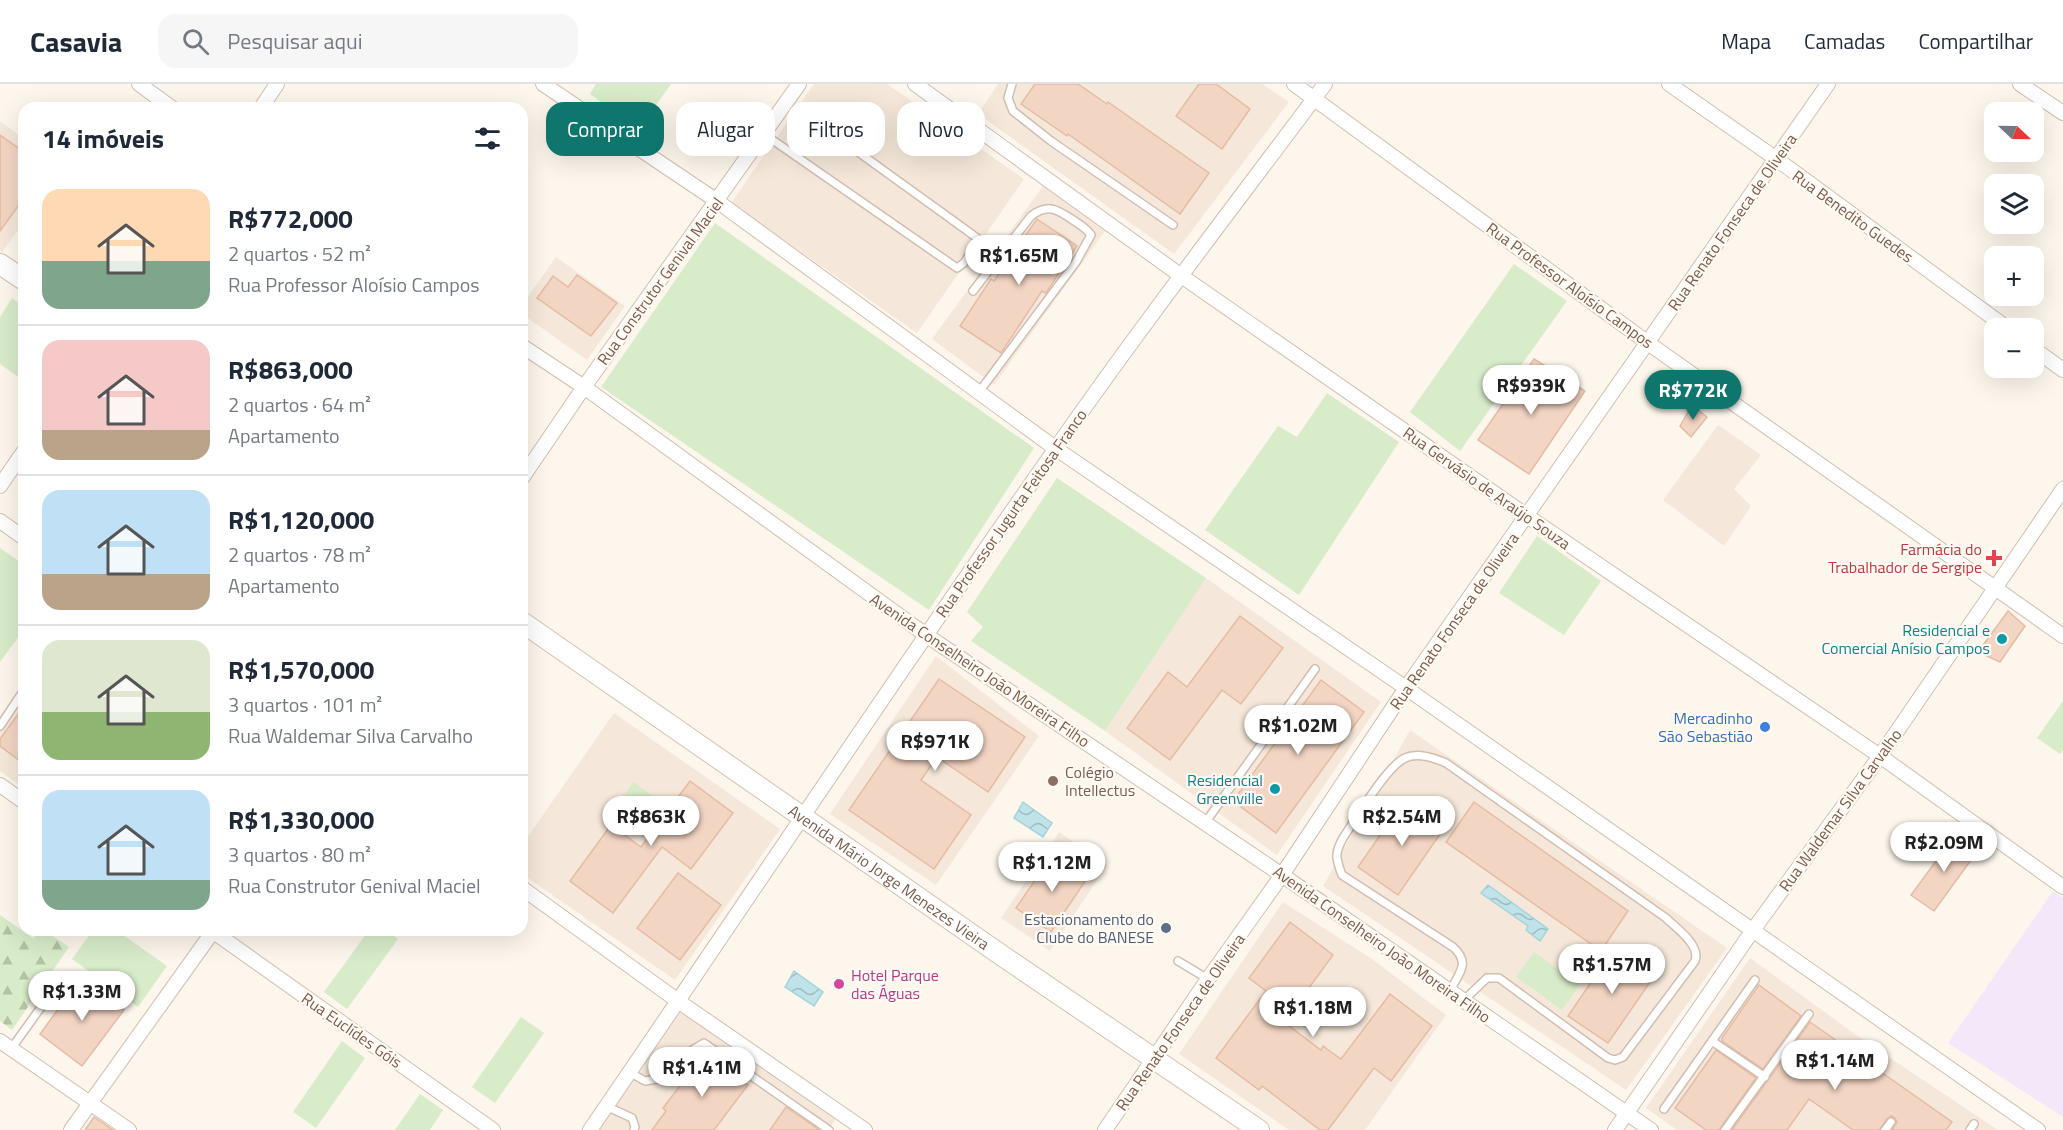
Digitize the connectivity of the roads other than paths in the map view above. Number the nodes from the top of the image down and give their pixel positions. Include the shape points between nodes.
1 (139, 84) edge
2 (277, 84) edge
3 (543, 84) edge
4 (799, 84) edge
5 (915, 84) edge
6 (1012, 84) edge
7 (1294, 84) edge
8 (1325, 84) edge
9 (1669, 84) edge
10 (1828, 84) edge
11 (2020, 84) edge
12 (1315, 98) junction
13 (164, 102) edge
14 (265, 102) edge
15 (2063, 113) edge
16 (775, 118) edge
17 (775, 142) edge
18 (749, 156) edge
19 (797, 157) junction
20 (1775, 158) junction
21 (717, 201) junction
22 (1173, 225) dead end
23 (0, 264) edge
24 (1180, 275) junction
25 (18, 276) edge
26 (973, 291) dead end
27 (1993, 318) edge
28 (1648, 343) junction
29 (528, 350) edge
30 (2044, 356) edge
31 (2063, 370) edge
32 (584, 387) junction
33 (979, 392) junction
34 (1056, 448) junction
35 (18, 460) edge
36 (528, 469) edge
37 (0, 486) edge
38 (2063, 489) edge
39 (1527, 516) junction
40 (0, 521) edge
41 (18, 534) edge
42 (1994, 590) junction
43 (528, 626) edge
44 (926, 635) junction
45 (2063, 636) edge
46 (1315, 669) dead end
47 (1406, 688) junction
48 (18, 699) edge
49 (0, 726) edge
50 (1880, 756) junction
51 (0, 785) edge
52 (18, 798) edge
53 (802, 818) junction
54 (1205, 823) junction
55 (1282, 875) junction
56 (2063, 887) edge
57 (528, 892) edge
58 (1753, 930) junction
59 (209, 936) edge
60 (221, 936) edge
61 (1178, 961) dead end
62 (1208, 979) junction
63 (1755, 980) dead end
64 (57, 985) dead end
65 (1450, 991) junction
66 (1464, 1000) junction
67 (678, 1001) junction
68 (1809, 1014) dead end
69 (1712, 1041) junction
70 (6, 1045) edge
71 (1154, 1059) junction
72 (629, 1072) junction
73 (1765, 1077) junction
74 (90, 1103) junction
75 (606, 1106) junction
76 (1664, 1109) dead end
77 (1627, 1113) junction
78 (1891, 1122) dead end
79 (71, 1130) edge
80 (129, 1130) edge
81 (493, 1130) edge
82 (590, 1130) edge
83 (634, 1130) edge
84 (829, 1130) edge
85 (865, 1130) edge
86 (1105, 1130) edge
87 (1259, 1130) edge
88 (1616, 1130) edge
89 (1651, 1130) edge
90 (1725, 1130) edge
91 (1885, 1130) edge
92 (2038, 1130) edge

1 - 13 street
2 - 14 street
3 - 21 street
4 - 16 street, Rua Construtor Genival Maciel
5 - 24 street, Rua Gervásio de Araújo Souza
6 - 22 lane via 1008,98 1013,111
7 - 12 street, Rua Professor Aloísio Campos
8 - 12 street, Rua Professor Jugurta Feitosa Franco
9 - 20 street, Rua Benedito Guedes
10 - 20 street, Rua Renato Fonseca de Oliveira
11 - 15 street
12 - 24 street, Rua Professor Jugurta Feitosa Franco
12 - 28 street, Rua Professor Aloísio Campos
17 - 19 lane
18 - 21 street, Rua Construtor Genival Maciel
19 - 19 lane via 957,268 978,243 977,238 822,126 813,129
20 - 27 street, Rua Benedito Guedes
20 - 28 street, Rua Renato Fonseca de Oliveira
21 - 32 street, Rua Construtor Genival Maciel
21 - 33 street
23 - 25 street
24 - 34 street, Rua Professor Jugurta Feitosa Franco
24 - 39 street, Rua Gervásio de Araújo Souza
26 - 33 lane via 1039,210 1061,212 1091,236
28 - 39 street, Rua Renato Fonseca de Oliveira
28 - 42 street, Rua Professor Aloísio Campos
29 - 32 street, Avenida Conselheiro João Moreira Filho
30 - 31 street
32 - 36 street, Rua Construtor Genival Maciel
32 - 44 street, Avenida Conselheiro João Moreira Filho
33 - 34 street
34 - 44 street, Rua Professor Jugurta Feitosa Franco
34 - 47 street
35 - 37 street
38 - 42 street, Rua Waldemar Silva Carvalho
39 - 47 street, Rua Renato Fonseca de Oliveira
39 - 50 street, Rua Gervásio de Araújo Souza
40 - 41 street
42 - 45 street, Rua Professor Aloísio Campos
42 - 50 street, Rua Waldemar Silva Carvalho
43 - 53 street, Avenida Mário Jorge Menezes Vieira
44 - 53 street, Rua Professor Jugurta Feitosa Franco
44 - 54 street, Avenida Conselheiro João Moreira Filho
46 - 54 lane
47 - 55 street, Rua Renato Fonseca de Oliveira
47 - 58 street
48 - 49 lane
50 - 56 street, Rua Gervásio de Araújo Souza
50 - 58 street, Rua Waldemar Silva Carvalho
51 - 52 street
53 - 67 street, Rua Professor Jugurta Feitosa Franco
53 - 71 street, Avenida Mário Jorge Menezes Vieira
54 - 55 street, Avenida Conselheiro João Moreira Filho
55 - 62 street, Rua Renato Fonseca de Oliveira
55 - 65 street, Avenida Conselheiro João Moreira Filho
57 - 67 street
58 - 77 street, Rua Waldemar Silva Carvalho
58 - 92 street
59 - 74 street
60 - 81 street, Rua Euclídes Góis
61 - 62 lane
62 - 71 street, Rua Renato Fonseca de Oliveira
63 - 69 lane
64 - 70 lane
65 - 66 street, Avenida Conselheiro João Moreira Filho
65 - 66 lane via 1462,966 1461,954 1342,875 1336,859 1342,838 1393,767 1406,757 1419,755 1446,763 1666,918 1695,948 1697,956 1623,1057 1615,1060 1499,978 1487,978
66 - 77 street, Avenida Conselheiro João Moreira Filho
67 - 72 street, Rua Professor Jugurta Feitosa Franco
67 - 85 street
68 - 73 lane
69 - 73 lane
69 - 76 lane
70 - 74 street
71 - 86 street, Rua Renato Fonseca de Oliveira
71 - 87 street, Avenida Mário Jorge Menezes Vieira
72 - 75 street, Rua Professor Jugurta Feitosa Franco
72 - 84 lane via 645,1081 657,1080 704,1043
73 - 90 lane
74 - 79 street
74 - 80 street
75 - 82 street, Rua Professor Jugurta Feitosa Franco
75 - 83 lane via 632,1118
77 - 88 street, Rua Waldemar Silva Carvalho
77 - 89 street, Avenida Conselheiro João Moreira Filho
78 - 91 lane

